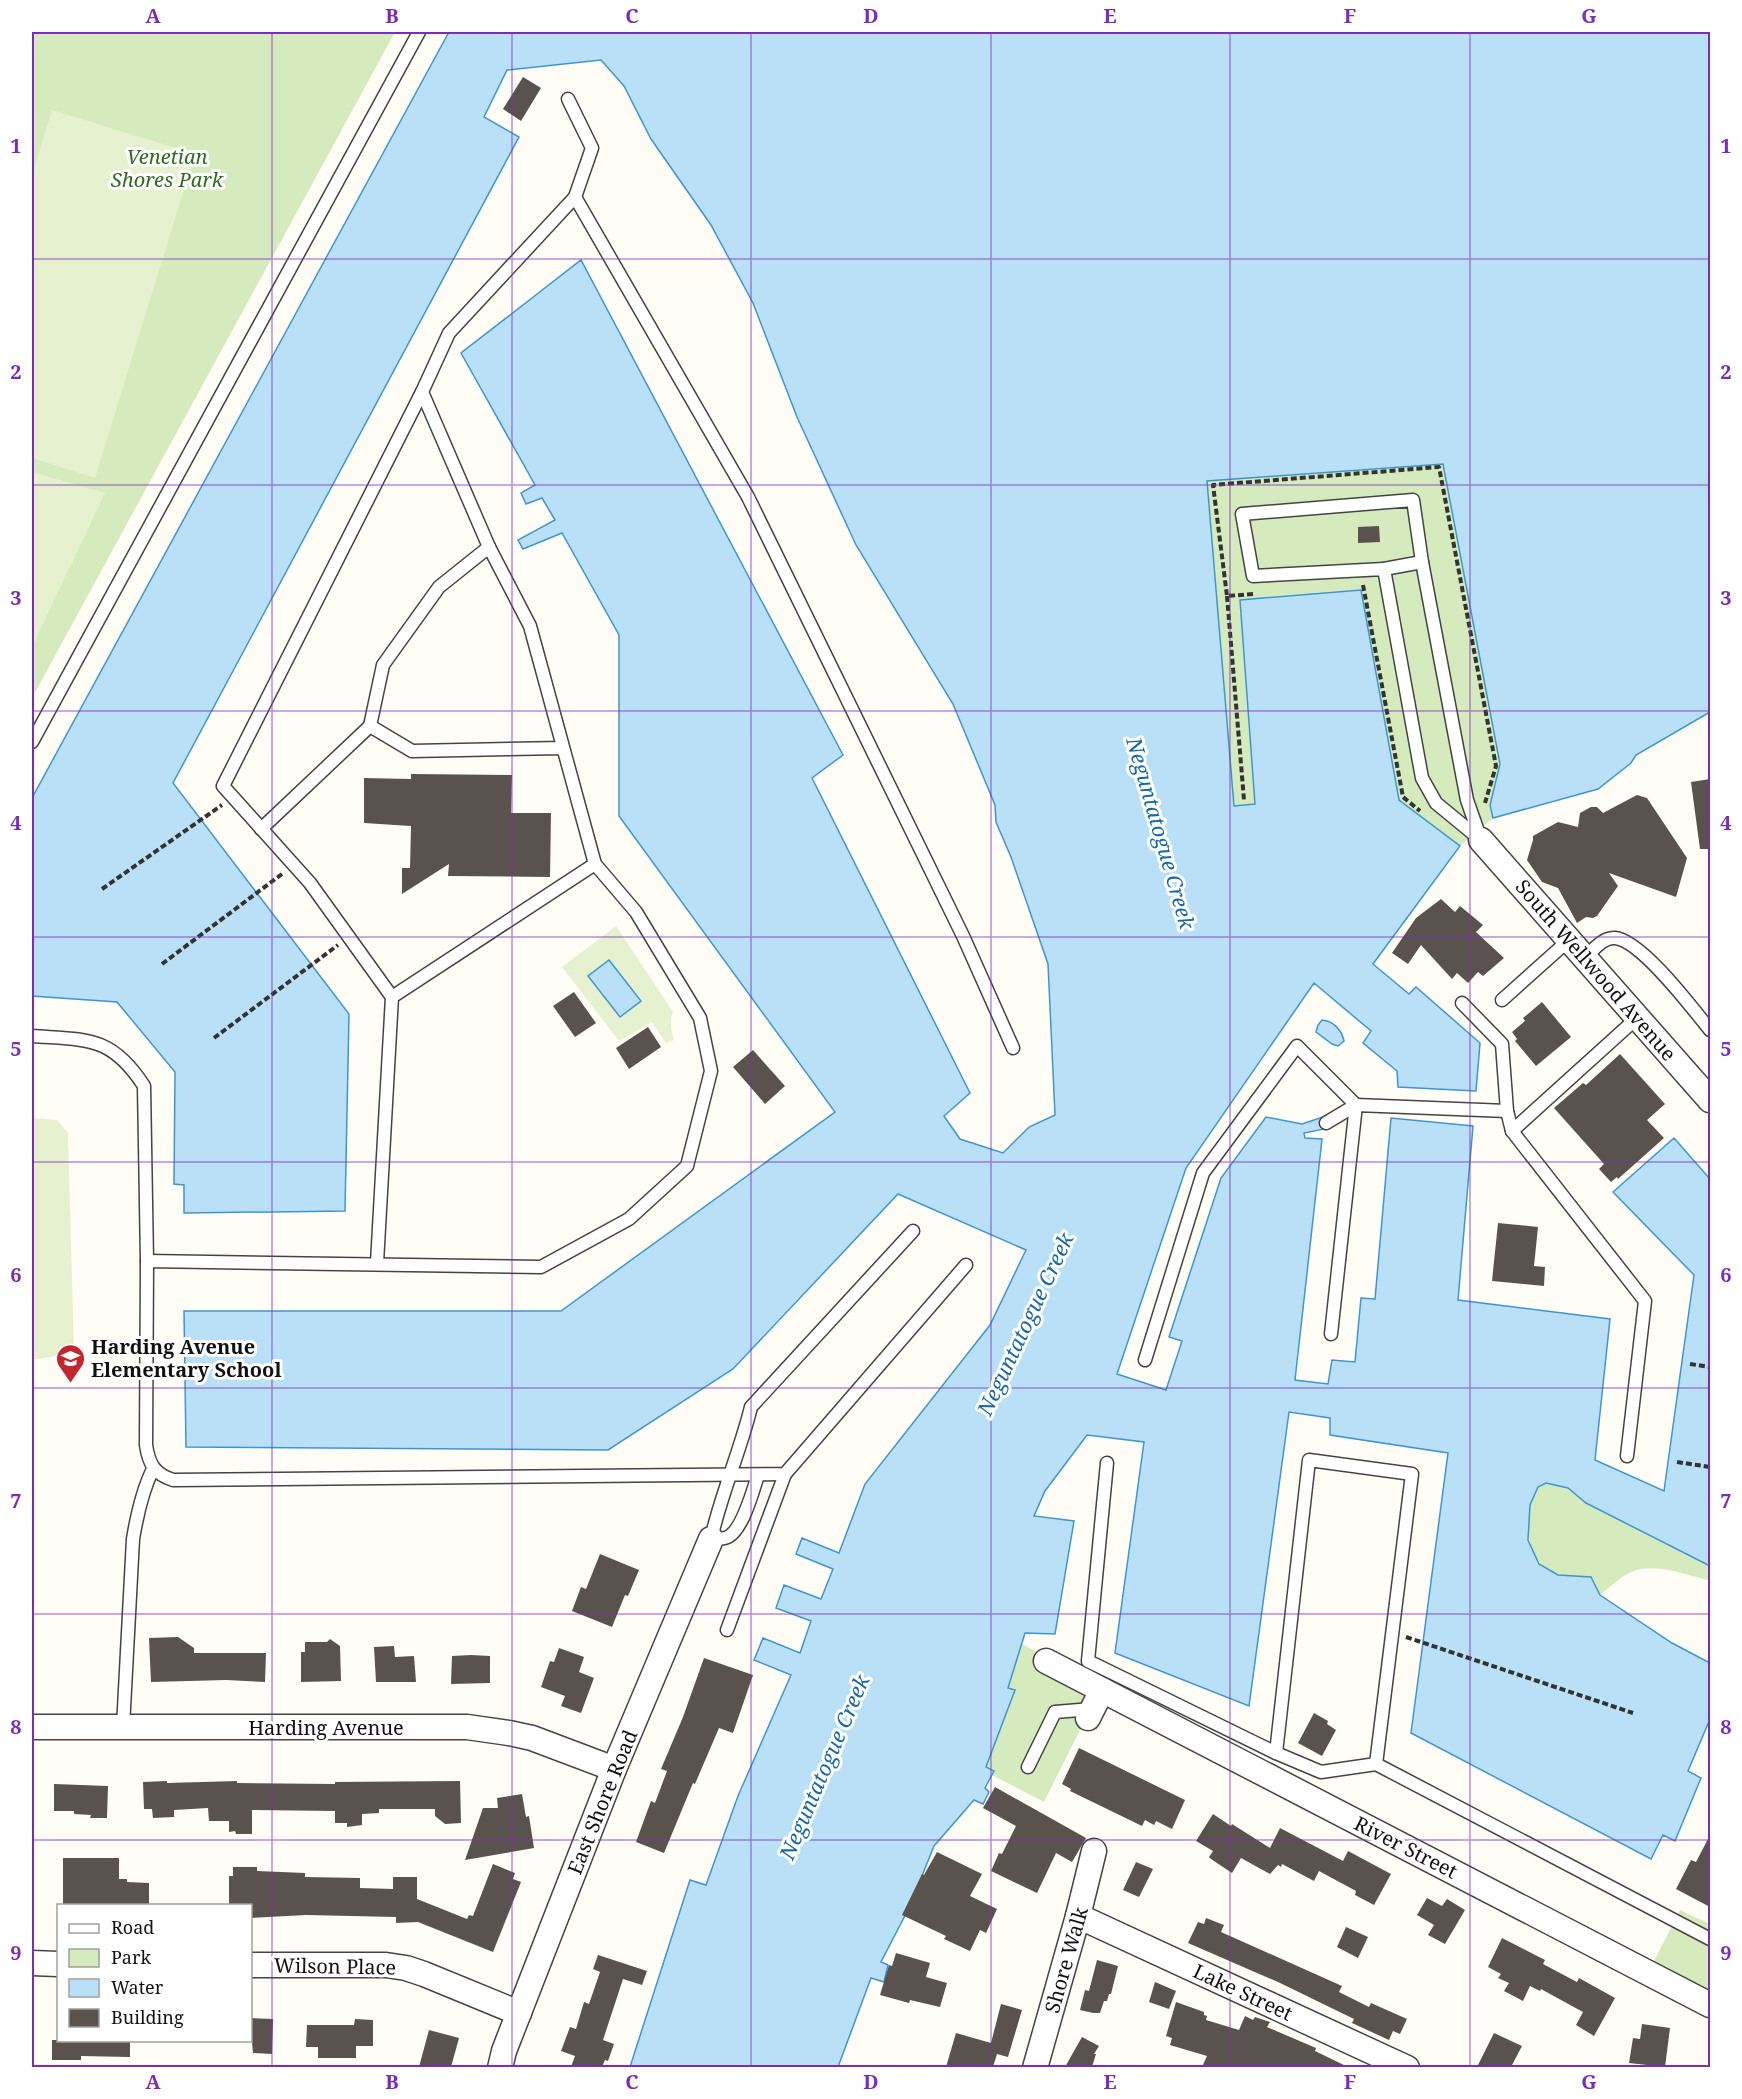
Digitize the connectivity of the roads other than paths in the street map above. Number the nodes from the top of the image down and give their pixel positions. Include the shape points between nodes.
1 (419, 32) edge
2 (568, 99) dead end
3 (575, 197) junction
4 (422, 392) junction
5 (489, 547) junction
6 (1422, 562) junction
7 (1384, 569) junction
8 (370, 726) junction
9 (32, 742) edge
10 (562, 748) junction
11 (261, 829) junction
12 (1481, 840) junction
13 (595, 864) junction
14 (1569, 940) junction
15 (1585, 958) junction
16 (392, 997) junction
17 (1502, 1000) dead end
18 (1462, 1003) dead end
19 (1638, 1017) junction
20 (1710, 1030) edge
21 (32, 1036) edge
22 (1013, 1048) dead end
23 (1710, 1100) edge
24 (1356, 1105) junction
25 (1508, 1111) junction
26 (1326, 1123) dead end
27 (1512, 1131) junction
28 (913, 1231) dead end
29 (147, 1261) junction
30 (377, 1263) junction
31 (966, 1265) dead end
32 (1331, 1335) dead end
33 (1144, 1359) dead end
34 (1627, 1456) dead end
35 (1107, 1463) dead end
36 (153, 1469) junction
37 (785, 1474) junction
38 (758, 1475) junction
39 (730, 1476) junction
40 (711, 1539) junction
41 (727, 1630) dead end
42 (1046, 1661) dead end
43 (1094, 1706) junction
44 (32, 1727) edge
45 (123, 1727) junction
46 (1276, 1753) junction
47 (1376, 1764) junction
48 (1028, 1767) dead end
49 (614, 1769) junction
50 (1094, 1851) dead end
51 (1078, 1916) junction
52 (1710, 1939) edge
53 (32, 1964) edge
54 (57, 1964) edge
55 (252, 1965) edge
56 (1710, 2005) edge
57 (519, 2013) junction
58 (501, 2067) edge
59 (1035, 2067) edge
60 (1407, 2067) edge

1 - 9 lane
2 - 3 lane via 592,148
3 - 4 lane via 449,333
3 - 22 lane via 748,497 963,936
4 - 5 lane
4 - 11 lane via 223,786
5 - 8 lane via 439,587 382,665
5 - 10 lane via 530,626
6 - 7 lane
6 - 7 lane via 1413,500 1242,514 1253,576
6 - 12 lane via 1467,800
7 - 12 lane via 1422,778 1436,803
8 - 10 lane via 412,750
8 - 11 lane
10 - 13 lane
11 - 16 lane via 310,883
12 - 14 street, South Wellwood Avenue
13 - 16 lane
13 - 30 lane via 636,912 700,1018 711,1071 687,1166 629,1219 541,1267
14 - 15 street, South Wellwood Avenue
14 - 17 lane
15 - 19 street, South Wellwood Avenue
15 - 20 lane via 1601,942 1614,938 1624,941 1659,969
16 - 30 lane
18 - 25 lane via 1502,1044
19 - 23 street, South Wellwood Avenue
19 - 27 lane
21 - 29 lane via 91,1040 132,1068 144,1086
24 - 25 lane
24 - 26 lane
24 - 32 lane
24 - 33 lane via 1297,1046 1203,1173
25 - 27 lane
27 - 34 lane via 1645,1301
28 - 39 lane via 751,1407
29 - 30 lane
29 - 36 lane via 146,1445
31 - 37 lane
35 - 46 lane via 1088,1661
36 - 39 lane via 173,1479
36 - 45 lane via 133,1539
37 - 38 lane
37 - 41 lane
38 - 39 lane
38 - 40 lane via 734,1532 727,1538
39 - 40 lane
40 - 49 street, East Shore Road
42 - 43 street, River Street
43 - 48 lane via 1055,1712
43 - 56 street, River Street
44 - 45 street, Harding Avenue
45 - 49 street, Harding Avenue via 467,1727 532,1738
46 - 47 lane via 1321,1772
46 - 47 lane via 1309,1460 1413,1474
47 - 52 lane
49 - 57 street, East Shore Road
50 - 51 street, Shore Walk
51 - 59 street, Shore Walk
51 - 60 street, Lake Street
53 - 54 street
55 - 57 street, Wilson Place via 406,1968
57 - 58 street, East Shore Road

